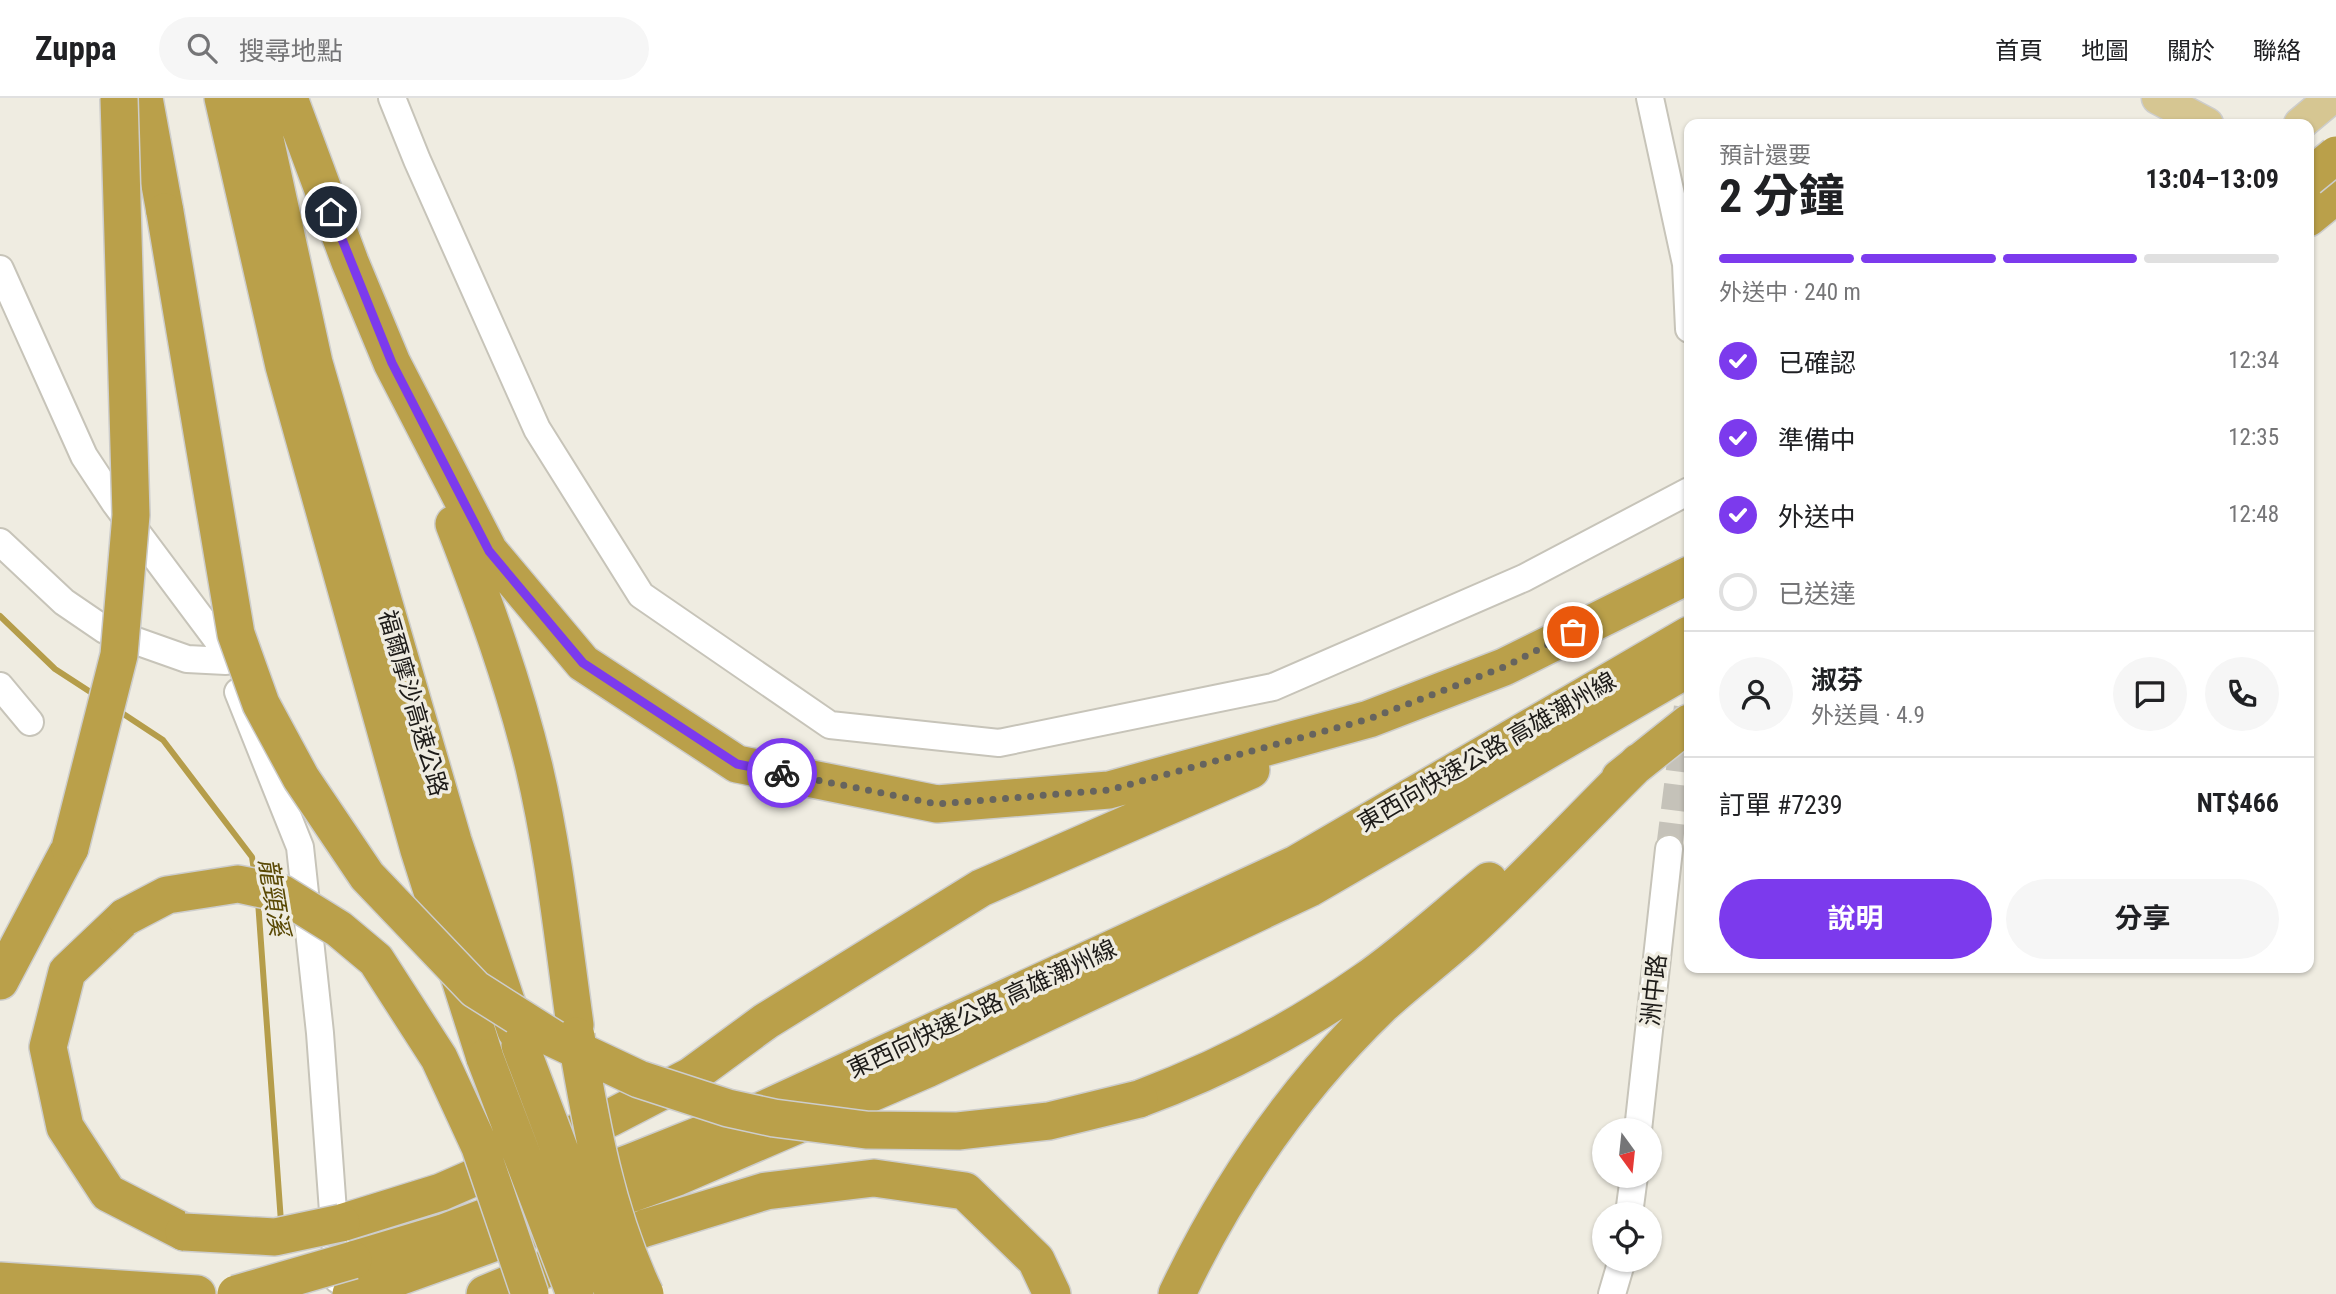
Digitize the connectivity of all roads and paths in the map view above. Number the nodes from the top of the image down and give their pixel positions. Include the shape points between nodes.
1 (119, 98) edge
2 (144, 98) edge
3 (392, 98) edge
4 (1650, 98) edge
5 (2158, 98) edge
6 (2331, 98) edge
7 (258, 106) edge
8 (2198, 119) edge
9 (2307, 119) edge
10 (2336, 155) edge
11 (2314, 173) edge
12 (2314, 181) edge
13 (2336, 193) edge
14 (2314, 213) edge
15 (1684, 255) edge
16 (0, 269) edge
17 (392, 363) junction
18 (1684, 494) edge
19 (0, 542) edge
20 (1684, 577) edge
21 (1684, 638) edge
22 (226, 661) junction
23 (1684, 671) edge
24 (0, 686) edge
25 (1369, 719) junction
26 (30, 722) dead end
27 (1684, 727) edge
28 (1639, 762) junction
29 (1669, 849) tunnel mouth
30 (0, 981) edge
31 (1640, 1118) edge
32 (1618, 1272) edge
33 (0, 1281) edge
34 (352, 1283) edge
35 (197, 1294) edge
36 (236, 1294) edge
37 (340, 1294) edge
38 (485, 1294) edge
39 (530, 1294) edge
40 (575, 1294) edge
41 (614, 1294) edge
42 (645, 1294) edge
43 (1052, 1294) edge
44 (1177, 1294) edge
45 (1612, 1294) edge

1 - 30 highway, bridge via 131,515 119,655 70,848
2 - 28 highway, bridge via 236,634 261,704 301,778 366,876 475,989 554,1039 617,1070 683,1095 774,1118 866,1130 958,1131 1049,1121 1139,1099 1229,1062 1330,1005
3 - 18 street via 537,429 641,595 830,725 999,743 1273,687 1524,578
4 - 15 street
5 - 8 main road
6 - 9 main road
7 - 17 highway via 350,262
7 - 40 highway, 福爾摩沙高速公路, bridge via 284,366 419,850 485,1058
7 - 41 highway, 福爾摩沙高速公路, bridge via 314,363 453,841 520,1045
10 - 11 highway, bridge
12 - 13 main road
13 - 14 highway
16 - 22 street via 84,456 218,641
17 - 25 highway via 489,551 583,663 737,764 937,804 1109,790
17 - 42 highway, bridge via 510,680 534,768 592,1132 612,1212
19 - 22 street via 64,601 105,630 187,659
20 - 25 highway via 1504,667
21 - 34 highway, 東西向快速公路 高雄潮州線 via 1296,864 765,1109 443,1233
22 - 37 street via 300,847
23 - 34 highway, 東西向快速公路 高雄潮州線 via 1310,888 939,1064 677,1177
24 - 26 street
25 - 39 highway, bridge via 981,888 766,1021 691,1076 610,1118 441,1192 341,1223 275,1237 184,1232 108,1193 65,1127 48,1046 67,972 125,917 167,895 239,884 281,893 339,929 376,960 439,1058 484,1158
27 - 28 highway
28 - 44 highway via 1462,937 1382,1006 1310,1082 1248,1166
29 - 31 street, 洲中路
32 - 45 street
33 - 35 highway
34 - 36 highway, 東西向快速公路 高雄潮州線, bridge
38 - 43 highway via 645,1228 766,1191 874,1178 965,1191 1036,1260

